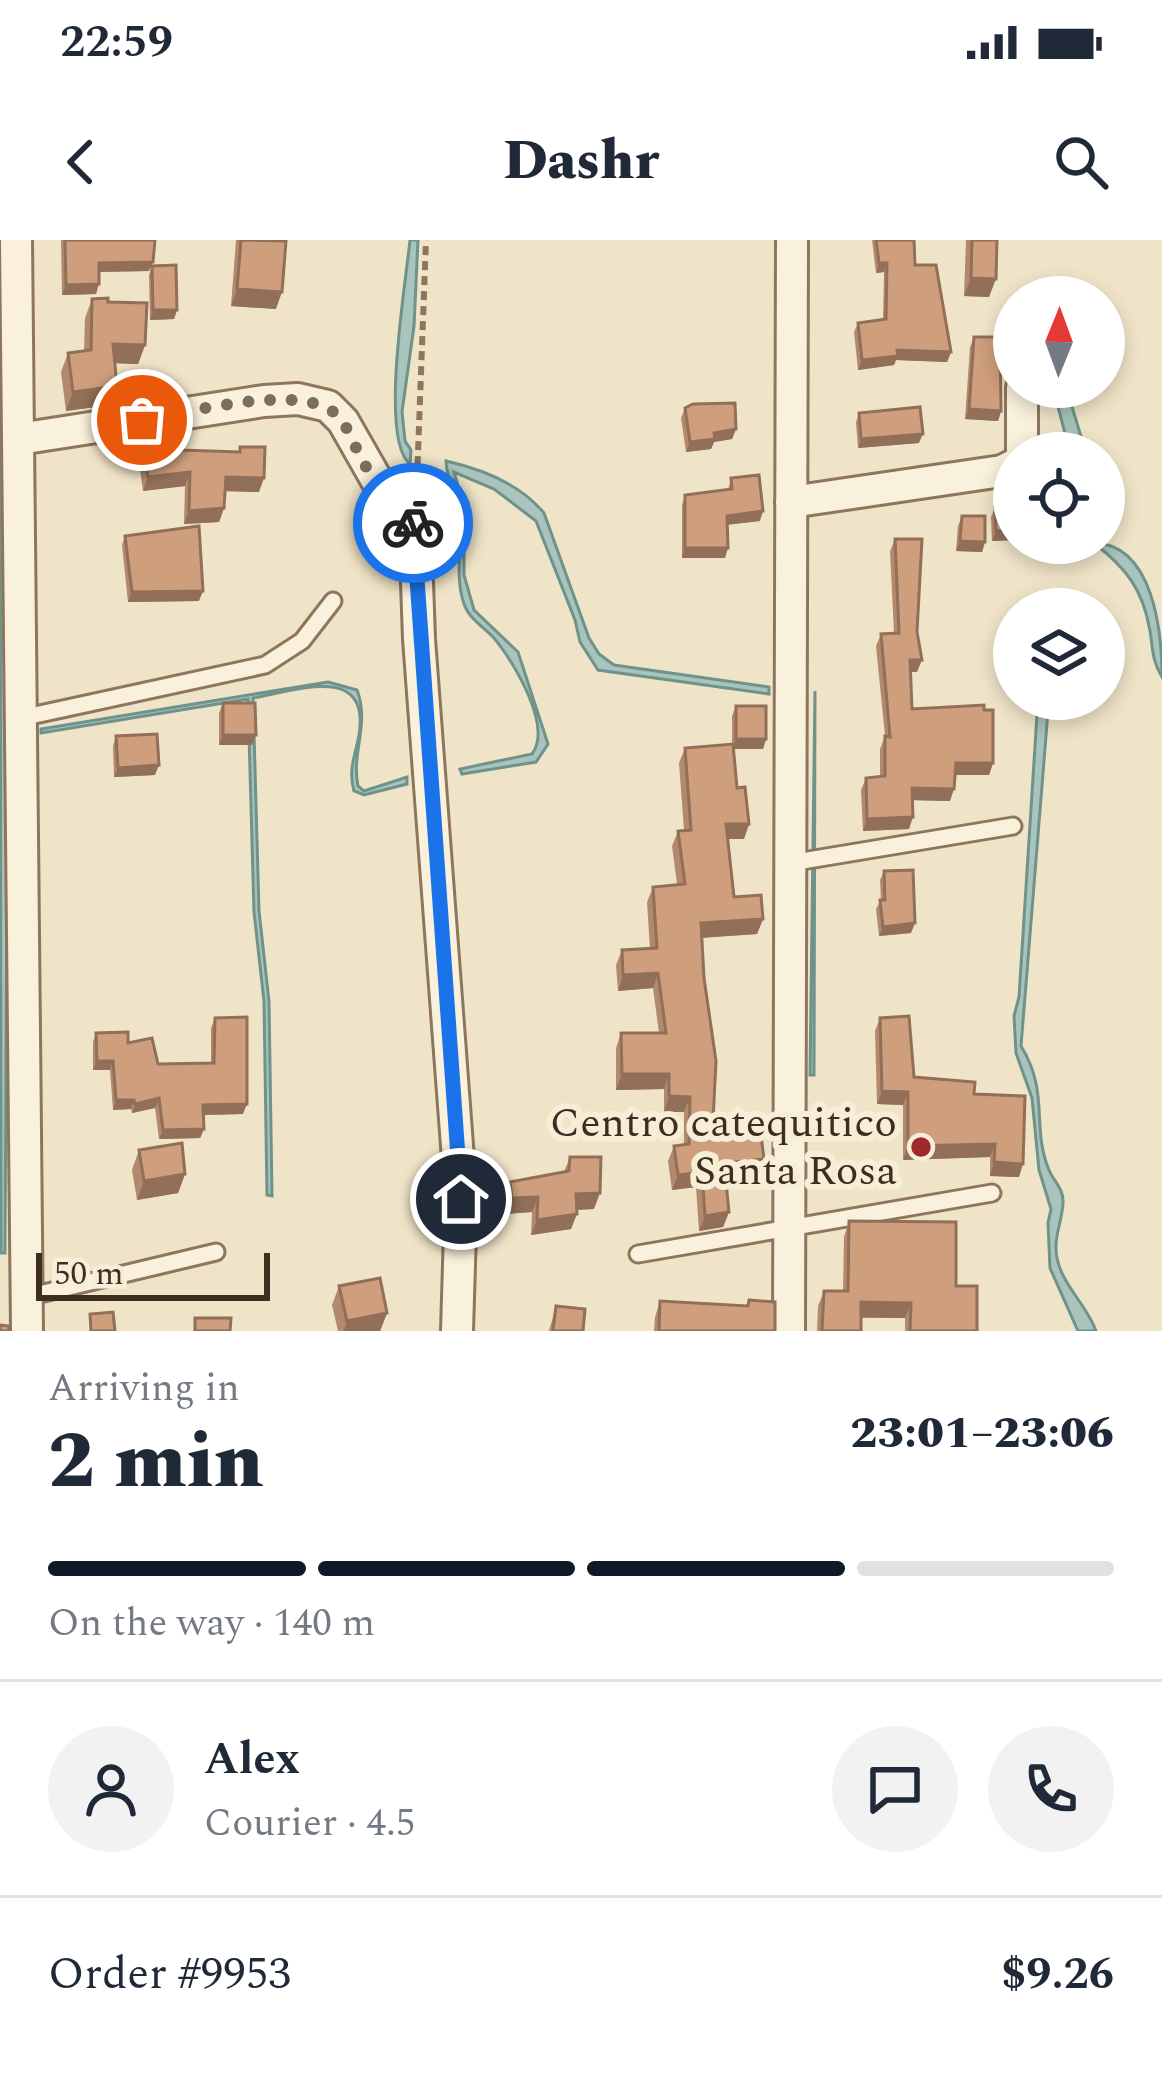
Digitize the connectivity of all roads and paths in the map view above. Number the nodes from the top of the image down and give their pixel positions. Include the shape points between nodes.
1 (16, 240) edge
2 (426, 240) edge
3 (792, 240) edge
4 (19, 440) junction
5 (993, 472) edge
6 (791, 502) junction
7 (415, 526) junction
8 (333, 601) dead end
9 (22, 718) junction
10 (1013, 826) dead end
11 (790, 862) junction
12 (992, 1193) dead end
13 (789, 1227) junction
14 (216, 1252) dead end
15 (638, 1254) dead end
16 (28, 1297) junction
17 (27, 1331) edge
18 (457, 1331) edge
19 (789, 1331) edge

1 - 4 street
2 - 7 path
3 - 6 street
4 - 7 street via 298,399 328,406 343,421 380,486
4 - 9 street
5 - 6 street
6 - 11 street
7 - 18 street via 461,1199
8 - 9 lane via 302,640 266,665
9 - 16 street
10 - 11 lane
11 - 13 street
12 - 13 lane
13 - 15 lane
13 - 19 street
14 - 16 lane
16 - 17 street

